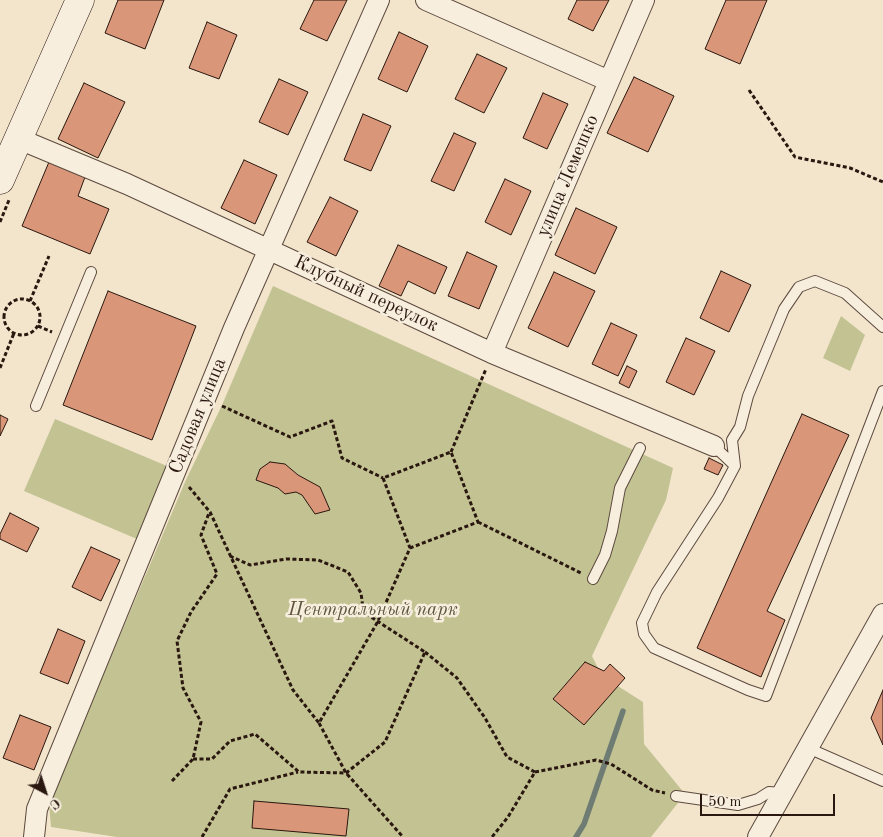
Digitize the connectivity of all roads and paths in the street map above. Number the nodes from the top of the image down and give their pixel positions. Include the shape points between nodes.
1 (80, 0) edge
2 (378, 0) edge
3 (426, 0) edge
4 (644, 0) edge
5 (609, 81) junction
6 (749, 90) dead end
7 (19, 139) junction
8 (1, 176) edge
9 (883, 182) edge
10 (268, 249) junction
11 (49, 256) dead end
12 (91, 272) dead end
13 (30, 301) junction
14 (883, 327) edge
15 (14, 333) junction
16 (495, 348) junction
17 (0, 368) edge
18 (883, 392) edge
19 (36, 406) dead end
20 (222, 406) dead end
21 (714, 446) joint
22 (640, 448) dead end
23 (451, 452) junction
24 (179, 463) junction
25 (735, 466) junction
26 (383, 478) junction
27 (210, 512) junction
28 (478, 522) junction
29 (410, 548) junction
30 (230, 556) junction
31 (593, 579) joint
32 (883, 614) edge
33 (377, 623) junction
34 (426, 652) junction
35 (319, 723) junction
36 (808, 748) junction
37 (192, 759) junction
38 (299, 772) junction
39 (535, 772) junction
40 (346, 773) junction
41 (172, 781) dead end
42 (883, 781) edge
43 (782, 794) junction
44 (676, 796) joint
45 (34, 837) edge
46 (202, 837) edge
47 (403, 837) edge
48 (492, 837) edge
49 (758, 837) edge

1 - 7 street
2 - 10 street, Садовая улица
3 - 5 street
4 - 5 street, улица Лемешко
5 - 16 street, улица Лемешко
6 - 9 path via 795,157 850,168
7 - 8 street
7 - 10 street, Клубный переулок via 128,181
10 - 16 street, Клубный переулок
10 - 24 street, Садовая улица
11 - 13 path
12 - 19 lane
13 - 15 path via 13,302 5,311 5,322
13 - 15 path via 40,312 38,326 27,335
14 - 25 lane via 845,293 815,281 799,287 784,309 748,396 740,427 732,440
15 - 17 path
16 - 21 street, Клубный переулок
16 - 23 path
18 - 25 lane via 766,696 654,648 644,634 642,623 657,592
20 - 26 path via 290,437 332,421 342,458
21 - 25 lane
22 - 31 lane via 620,488 612,531
23 - 26 path
23 - 28 path
24 - 27 path via 184,482
24 - 45 street, Садовая улица via 37,809
26 - 29 path
27 - 30 path
27 - 37 path via 201,535 217,574 191,612 178,641 183,688 201,722
28 - 29 path
28 - 31 path
29 - 33 path
30 - 33 path via 250,565 286,559 318,560 348,572 361,593 363,608
30 - 35 path via 293,690
32 - 36 street
33 - 34 path
33 - 35 path
34 - 39 path via 457,678 507,757
34 - 40 path via 385,742
35 - 40 path
36 - 42 lane
36 - 43 street
37 - 38 path via 212,759 230,741 255,734
37 - 41 path
38 - 40 path
38 - 46 path via 230,789
39 - 44 path via 596,760 611,764 652,790
39 - 48 path
40 - 47 path
43 - 44 lane via 769,792 738,805
43 - 49 street

